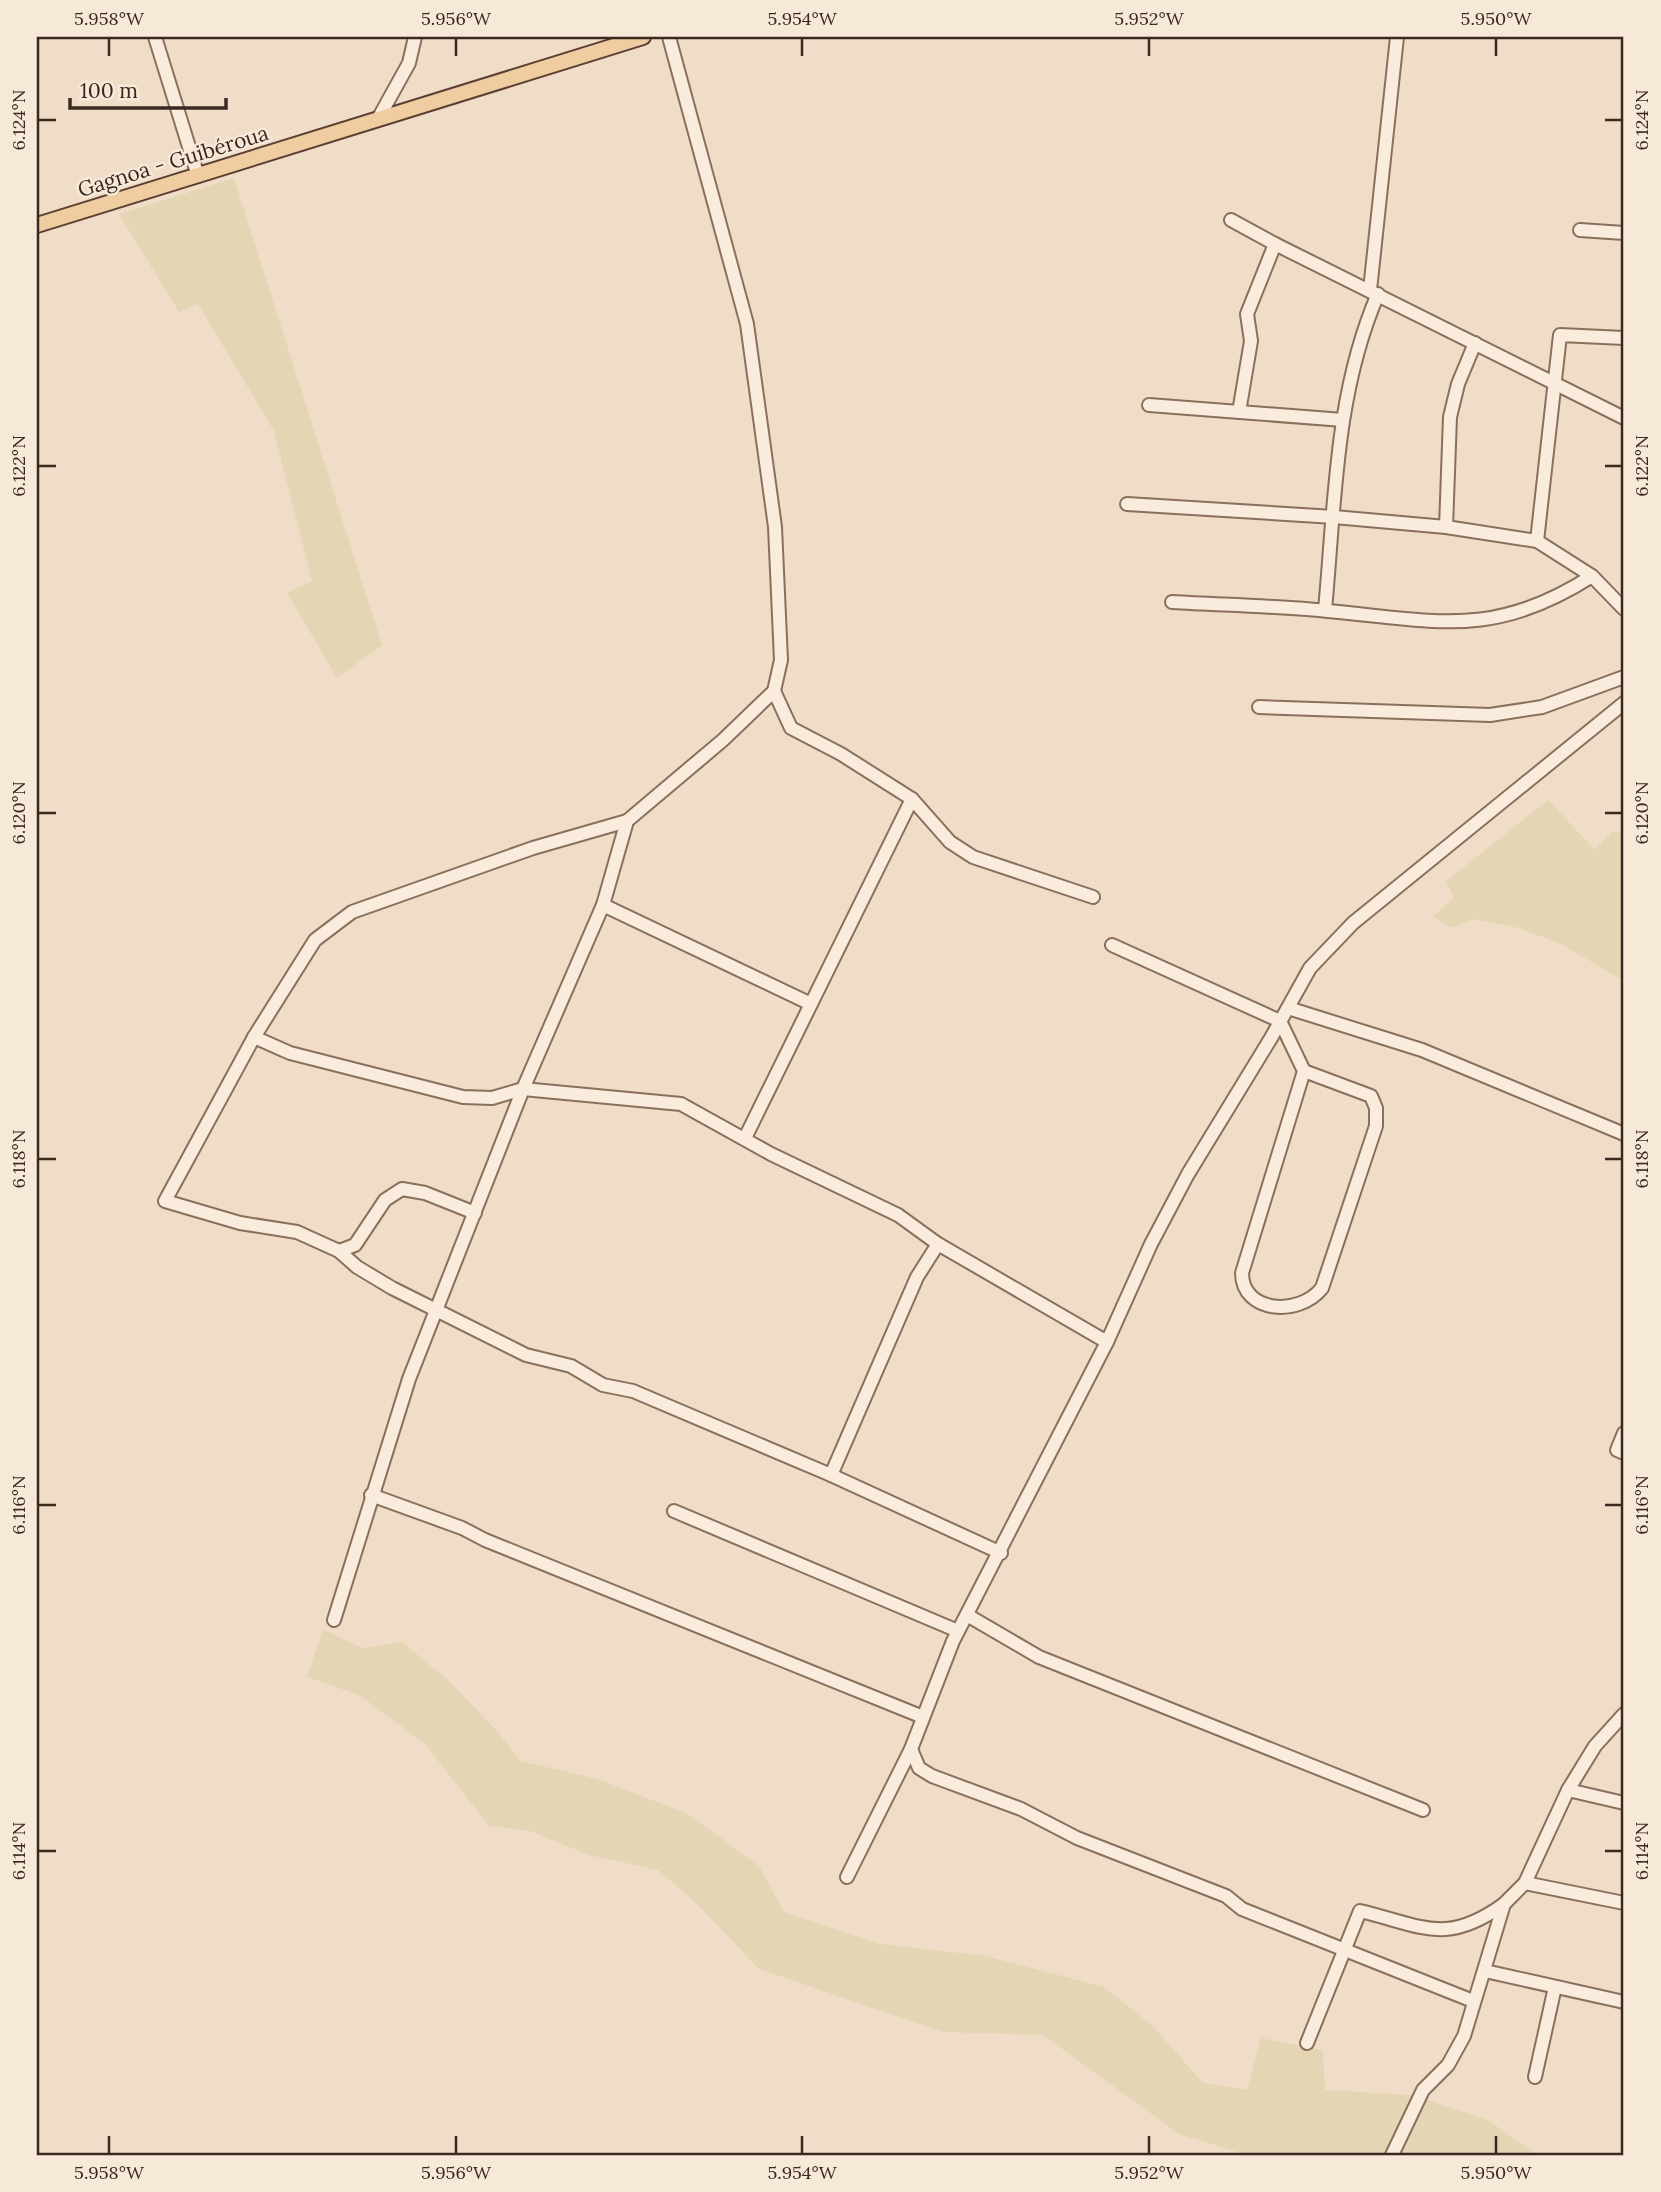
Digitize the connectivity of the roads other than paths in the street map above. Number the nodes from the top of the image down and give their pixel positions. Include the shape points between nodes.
1 (155, 37) edge
2 (415, 37) edge
3 (643, 37) edge
4 (669, 37) edge
5 (1397, 37) edge
6 (378, 119) junction
7 (198, 176) junction
8 (1231, 220) dead end
9 (37, 225) edge
10 (1580, 230) dead end
11 (1624, 233) edge
12 (1275, 244) junction
13 (1374, 292) junction
14 (1624, 338) edge
15 (1475, 343) junction
16 (1557, 384) junction
17 (1149, 405) dead end
18 (1239, 412) junction
19 (1624, 418) edge
20 (1343, 420) junction
21 (1127, 504) dead end
22 (1334, 517) junction
23 (1446, 527) junction
24 (1537, 541) junction
25 (1592, 576) junction
26 (1172, 602) dead end
27 (1624, 609) edge
28 (1325, 610) junction
29 (1624, 677) edge
30 (774, 691) junction
31 (1624, 703) edge
32 (1259, 707) dead end
33 (912, 799) junction
34 (627, 821) junction
35 (1093, 897) dead end
36 (604, 905) junction
37 (1112, 945) dead end
38 (811, 1004) junction
39 (1288, 1008) junction
40 (1280, 1021) junction
41 (254, 1037) junction
42 (1304, 1071) junction
43 (523, 1089) junction
44 (1624, 1134) edge
45 (745, 1138) junction
46 (475, 1213) junction
47 (938, 1244) junction
48 (339, 1251) junction
49 (438, 1312) junction
50 (1107, 1342) junction
51 (1624, 1433) edge
52 (1624, 1453) edge
53 (831, 1475) junction
54 (371, 1495) junction
55 (674, 1511) dead end
56 (1001, 1553) junction
57 (967, 1615) junction
58 (334, 1620) dead end
59 (958, 1631) junction
60 (1624, 1714) edge
61 (923, 1717) junction
62 (911, 1749) junction
63 (1568, 1790) junction
64 (1624, 1803) edge
65 (1423, 1810) dead end
66 (847, 1877) dead end
67 (1525, 1883) junction
68 (1624, 1903) edge
69 (1504, 1904) junction
70 (1344, 1950) junction
71 (1485, 1971) junction
72 (1555, 1987) junction
73 (1474, 2001) junction
74 (1624, 2002) edge
75 (1307, 2043) dead end
76 (1535, 2077) dead end
77 (1391, 2155) edge

1 - 7 street
2 - 6 street via 409,62
3 - 6 main road, Gagnoa - Guibéroua
4 - 30 street via 747,324 775,527 781,660
5 - 13 street
6 - 7 main road, Gagnoa - Guibéroua
7 - 9 main road, Gagnoa - Guibéroua
8 - 12 street
10 - 11 street
12 - 13 street
12 - 18 street via 1247,314 1251,341
13 - 15 street
13 - 20 street via 1354,356
14 - 16 street via 1560,335
15 - 16 street
15 - 23 street via 1450,417
16 - 19 street
16 - 24 street
17 - 18 street
18 - 20 street
20 - 22 street
21 - 22 street
22 - 23 street
22 - 28 street
23 - 24 street
24 - 25 street
25 - 27 street
25 - 28 street via 1523,612 1469,623
26 - 28 street
29 - 32 street via 1542,707 1490,715
30 - 33 street via 797,734 841,754
30 - 34 street
31 - 39 street via 1353,923 1310,968
33 - 35 street via 950,842 973,857
33 - 38 street
34 - 36 street
34 - 41 street via 533,848 352,912 315,940
36 - 38 street
36 - 43 street
37 - 40 street
38 - 45 street
39 - 40 street
39 - 44 street via 1422,1050
40 - 42 street
40 - 50 street via 1188,1174
41 - 43 street via 290,1053 463,1097 492,1098
41 - 48 street via 165,1201 240,1223 297,1232
42 - 42 street via 1371,1096 1376,1126 1322,1288 1313,1299 1290,1308 1251,1296 1242,1273
43 - 45 street via 681,1104
43 - 46 street
45 - 47 street via 898,1216
46 - 48 street via 402,1189 385,1200 355,1245
46 - 49 street
47 - 50 street
47 - 53 street via 917,1277
48 - 49 street via 356,1266
49 - 53 street via 526,1355 571,1366 603,1385 633,1391
49 - 54 street via 409,1379
50 - 56 street
51 - 52 street via 1617,1450
53 - 56 street
54 - 58 street
54 - 61 street
55 - 59 street
56 - 57 street
57 - 59 street
57 - 65 street via 1039,1657
59 - 61 street
60 - 63 street via 1595,1746
61 - 62 street
62 - 66 street
62 - 70 street via 919,1768 932,1776 1021,1809 1077,1838 1226,1896 1242,1909
63 - 64 street
63 - 67 street
67 - 68 street
67 - 69 street
69 - 70 street via 1469,1927 1446,1932 1360,1912
69 - 71 street
70 - 73 street
70 - 75 street
71 - 72 street
71 - 73 street
72 - 74 street
72 - 76 street
73 - 77 street via 1464,2036 1448,2065 1423,2090

